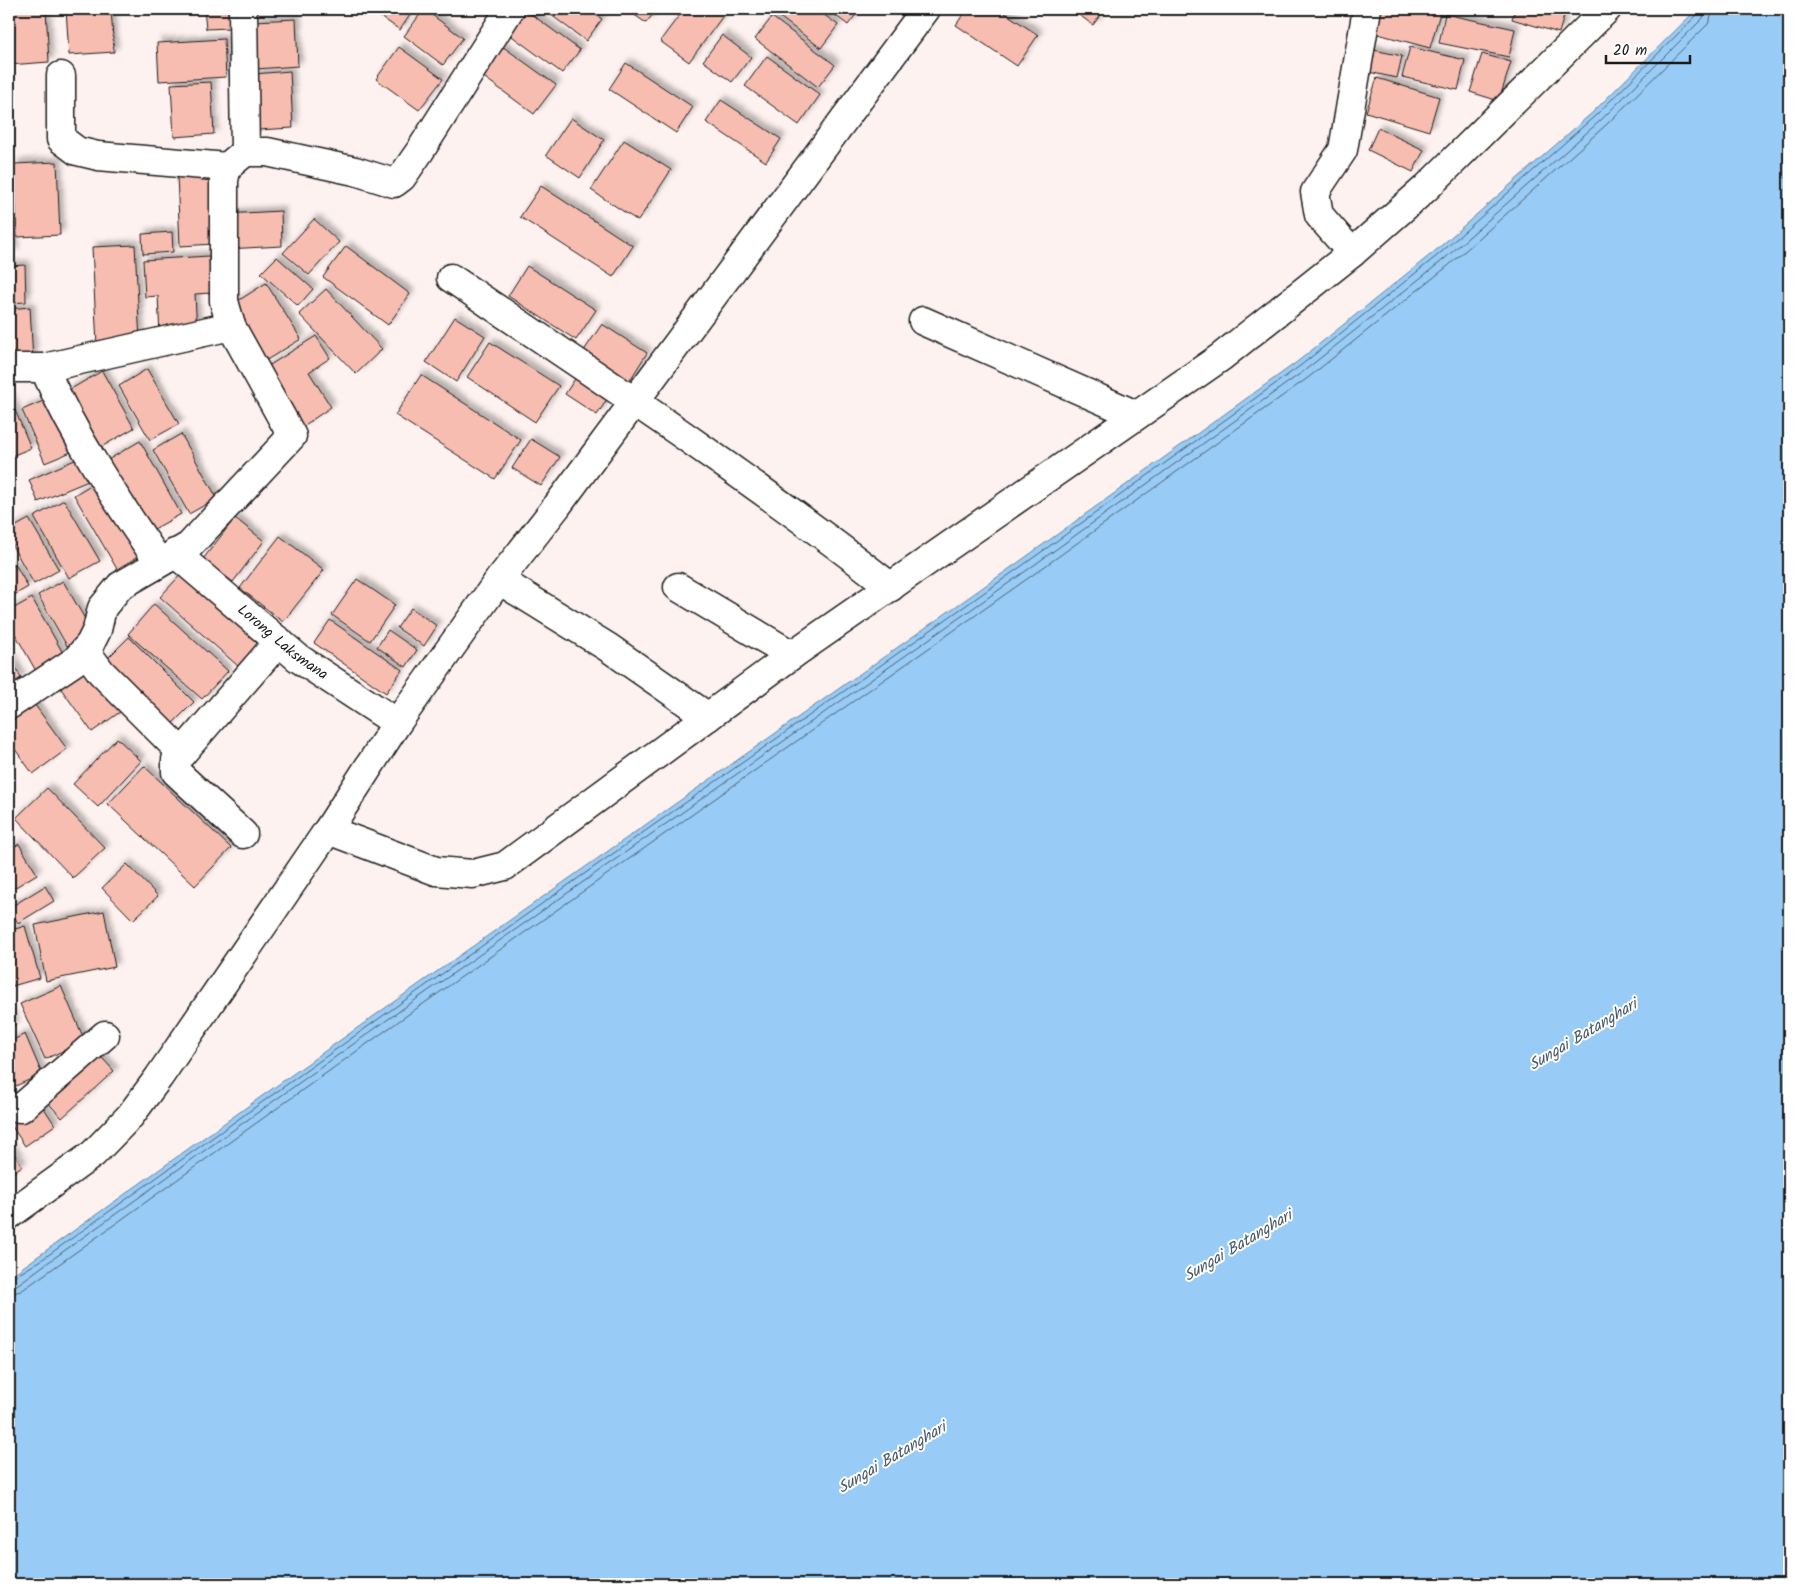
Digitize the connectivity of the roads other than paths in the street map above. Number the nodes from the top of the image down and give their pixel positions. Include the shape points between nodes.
1 (244, 9) edge
2 (510, 9) edge
3 (926, 9) edge
4 (1368, 9) edge
5 (1607, 9) edge
6 (60, 76) dead end
7 (236, 160) junction
8 (1352, 252) junction
9 (452, 278) dead end
10 (923, 321) dead end
11 (231, 326) junction
12 (9, 368) edge
13 (44, 368) junction
14 (635, 401) junction
15 (1136, 414) junction
16 (167, 558) junction
17 (499, 580) junction
18 (678, 587) dead end
19 (891, 587) junction
20 (279, 641) junction
21 (85, 650) junction
22 (792, 655) junction
23 (9, 705) edge
24 (708, 717) junction
25 (397, 723) junction
26 (182, 754) junction
27 (328, 830) junction
28 (243, 834) dead end
29 (105, 1035) dead end
30 (9, 1107) edge
31 (9, 1215) edge

1 - 7 street
2 - 7 street via 420,151 394,183 267,152
3 - 14 street
4 - 8 street via 1343,150 1315,192 1319,215
5 - 8 street via 1426,188
6 - 7 street via 61,139 77,152 98,156
7 - 11 street via 224,180 224,301
8 - 15 street via 1221,357
9 - 14 street
10 - 15 street
11 - 13 street
11 - 16 street via 292,436 190,546
12 - 13 street
13 - 16 street, Lorong Laksmana via 62,411 83,446
14 - 17 street
14 - 19 street via 824,535
15 - 19 street
16 - 20 street, Lorong Laksmana
16 - 21 street via 120,586 102,608 97,630
17 - 24 street via 609,648
17 - 25 street
18 - 22 street
19 - 22 street
20 - 25 street, Lorong Laksmana via 298,658
20 - 26 street
21 - 23 street via 75,661
21 - 26 street via 101,672
22 - 24 street
24 - 27 street via 505,866 473,874 436,871
25 - 27 street
26 - 28 street via 176,760 176,772
27 - 31 street via 130,1116 93,1154
29 - 30 street via 21,1108

